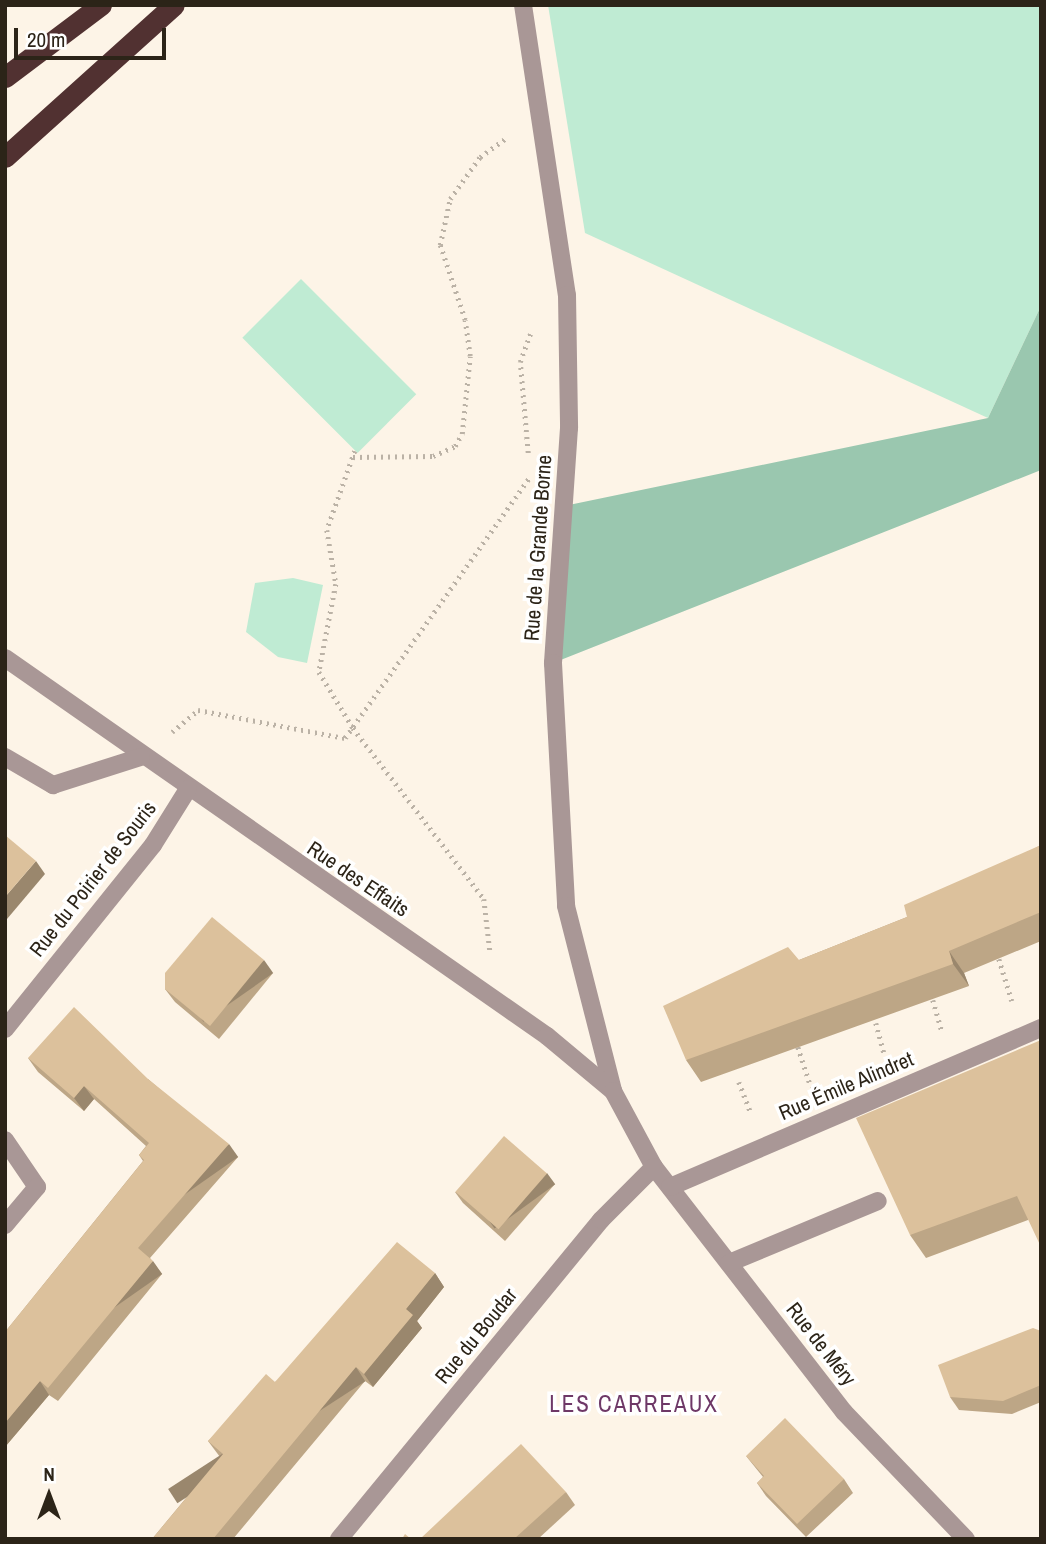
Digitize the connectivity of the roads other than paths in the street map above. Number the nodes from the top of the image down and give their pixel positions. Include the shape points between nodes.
1 (101, 5) edge
2 (174, 5) edge
3 (523, 5) edge
4 (5, 78) edge
5 (5, 157) edge
6 (5, 658) edge
7 (5, 757) edge
8 (141, 757) junction
9 (188, 789) junction
10 (1041, 1028) edge
11 (5, 1029) edge
12 (613, 1091) junction
13 (5, 1140) edge
14 (654, 1167) junction
15 (670, 1187) junction
16 (878, 1200) edge
17 (5, 1225) edge
18 (729, 1263) junction
19 (339, 1539) edge
20 (965, 1539) edge

1 - 4 highway
2 - 5 highway
3 - 12 street, Rue de la Grande Borne via 567,295 569,428 553,663 566,906
6 - 8 street, Rue des Effaits
7 - 8 street via 53,785
8 - 9 street, Rue des Effaits
9 - 11 street, Rue du Poirier de Souris via 153,845
9 - 12 street, Rue des Effaits via 495,1000
10 - 15 street, Rue Émile Alindret
12 - 14 street, Rue des Effaits
13 - 17 street via 37,1187
14 - 15 street, Rue de Méry
14 - 19 street, Rue du Boudar via 601,1220
15 - 18 street, Rue de Méry
16 - 18 street
18 - 20 street, Rue de Méry via 845,1412

